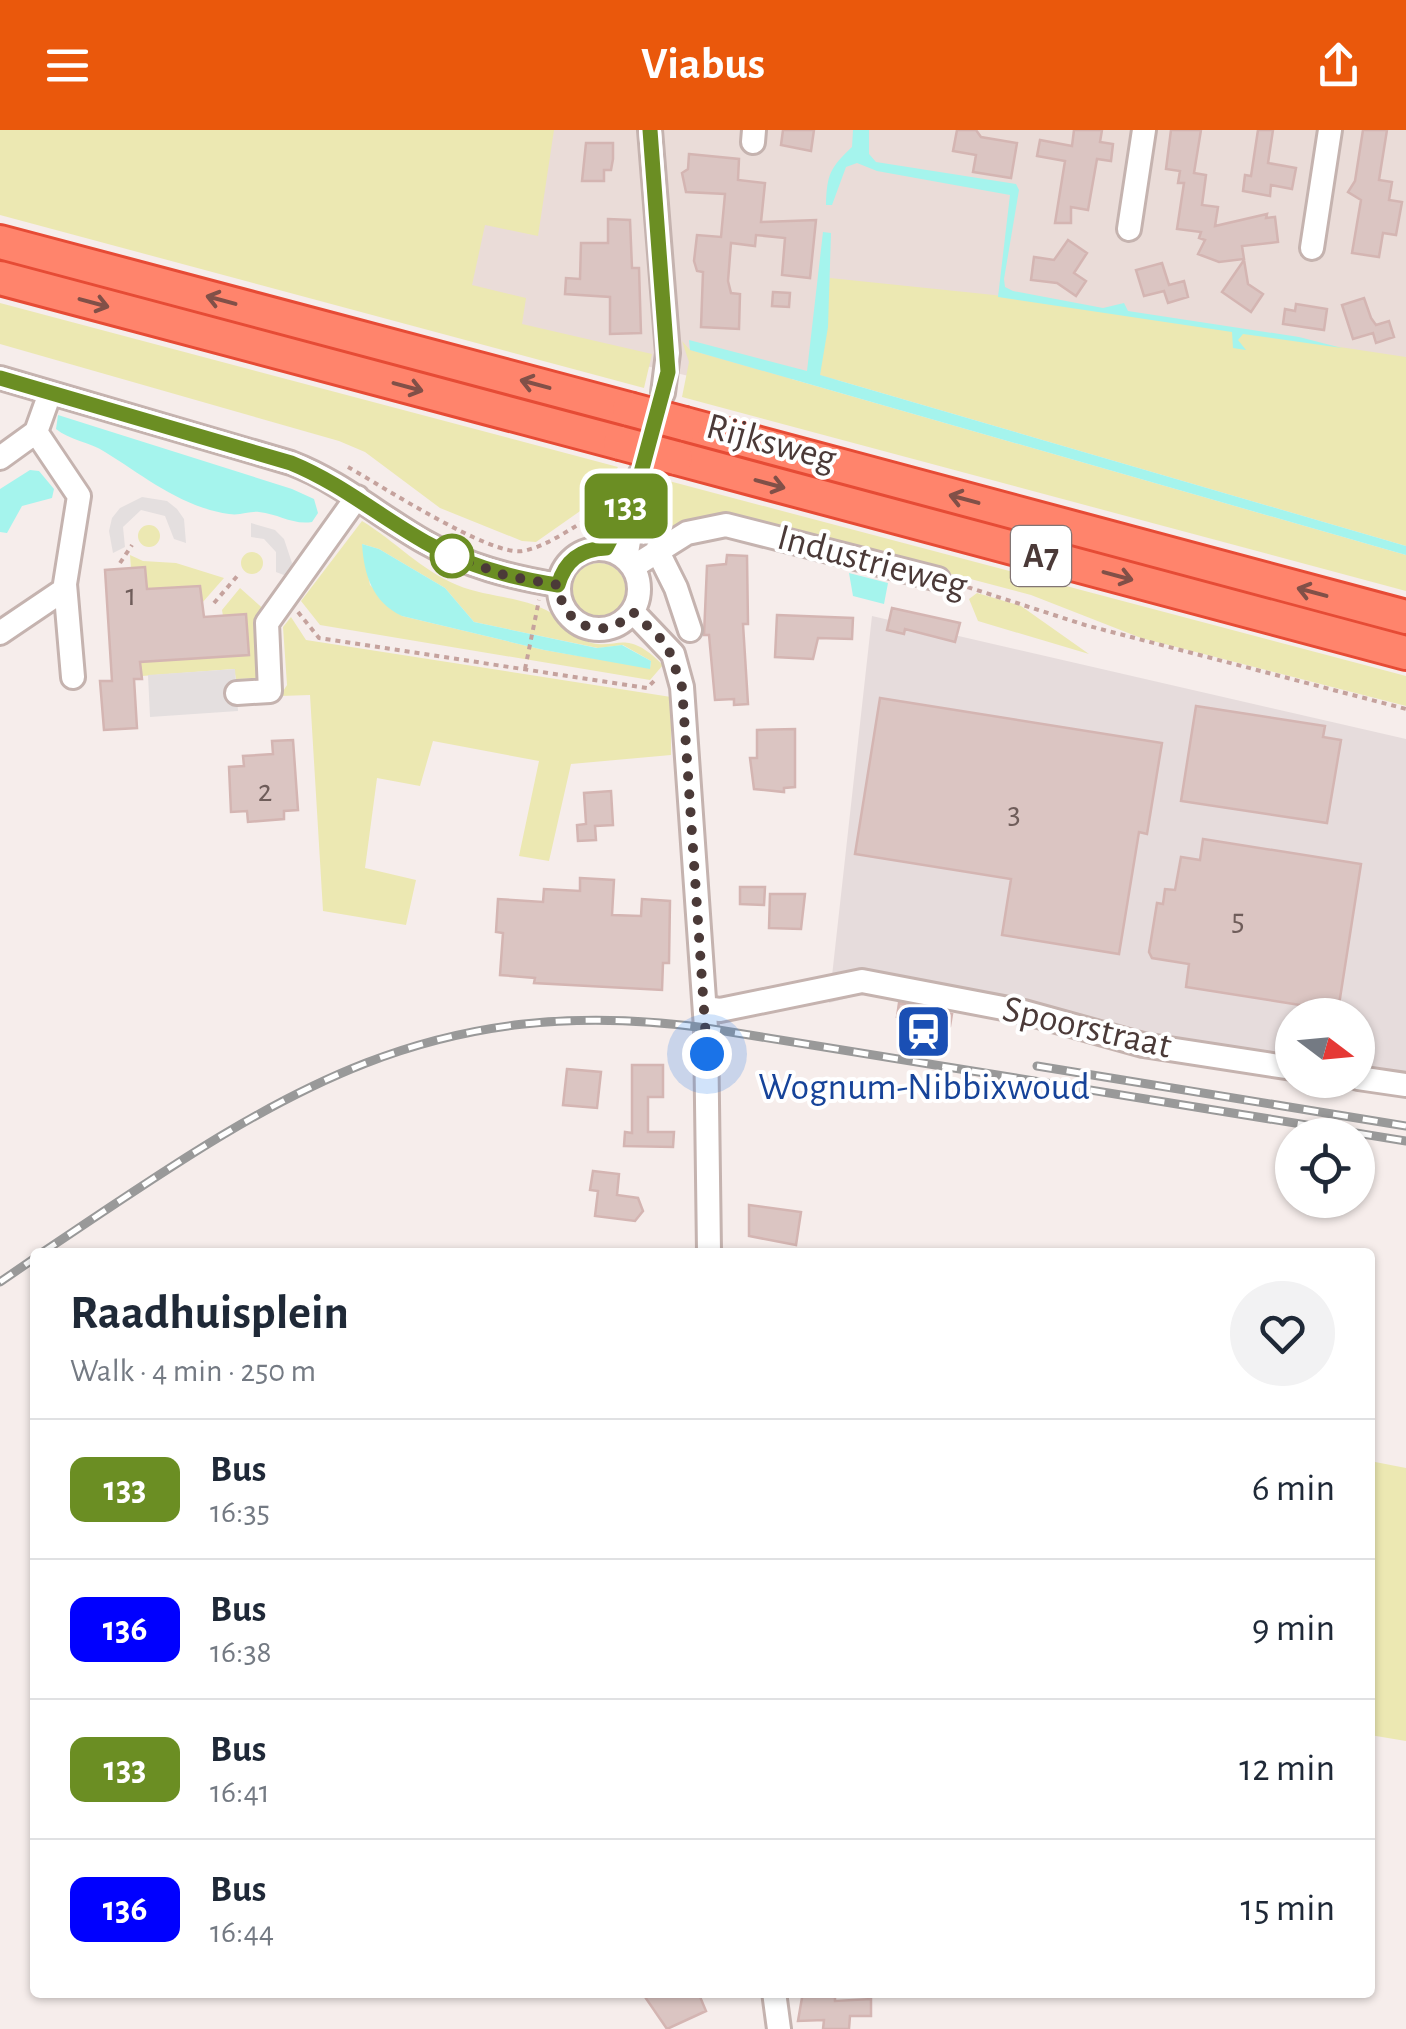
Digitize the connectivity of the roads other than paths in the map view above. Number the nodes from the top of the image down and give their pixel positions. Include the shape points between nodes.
1 (650, 130) edge
2 (1144, 130) edge
3 (1330, 130) edge
4 (1129, 229) dead end
5 (0, 242) edge
6 (1312, 248) dead end
7 (0, 278) edge
8 (0, 378) edge
9 (50, 392) junction
10 (663, 393) dead end
11 (36, 432) junction
12 (0, 458) edge
13 (639, 482) dead end
14 (357, 497) junction
15 (657, 550) junction
16 (621, 558) junction
17 (938, 579) road end
18 (558, 585) junction
19 (65, 589) junction
20 (633, 612) junction
21 (1406, 617) edge
22 (690, 630) dead end
23 (0, 634) edge
24 (1406, 654) edge
25 (73, 678) dead end
26 (237, 693) dead end
27 (705, 1008) junction
28 (1275, 1065) edge
29 (1375, 1081) edge
30 (1406, 1086) edge
31 (708, 1248) edge
32 (775, 1998) edge
33 (779, 2029) edge

1 - 10 street via 668,354
2 - 4 street
3 - 6 street
21 -> 5 highway, Rijksweg / A7, bridge
7 -> 24 highway, Rijksweg / A7, bridge
8 - 9 street
9 - 11 street
9 - 14 street via 291,463
11 - 12 street
11 - 19 street via 79,496
13 - 16 street
14 - 18 street via 456,558
14 - 26 street via 267,623 270,691
15 - 16 street, Industrieweg
15 - 17 street, Industrieweg via 688,533 726,525
15 - 22 street
16 - 18 street via 587,551 570,561
16 - 20 street via 639,590
18 - 20 street via 568,616 585,627 615,626
19 - 23 street
19 - 25 street
20 - 27 street via 678,666
27 - 28 street, Spoorstraat via 862,981 1024,1012 1143,1045
27 - 31 street
29 - 30 street
32 - 33 street

